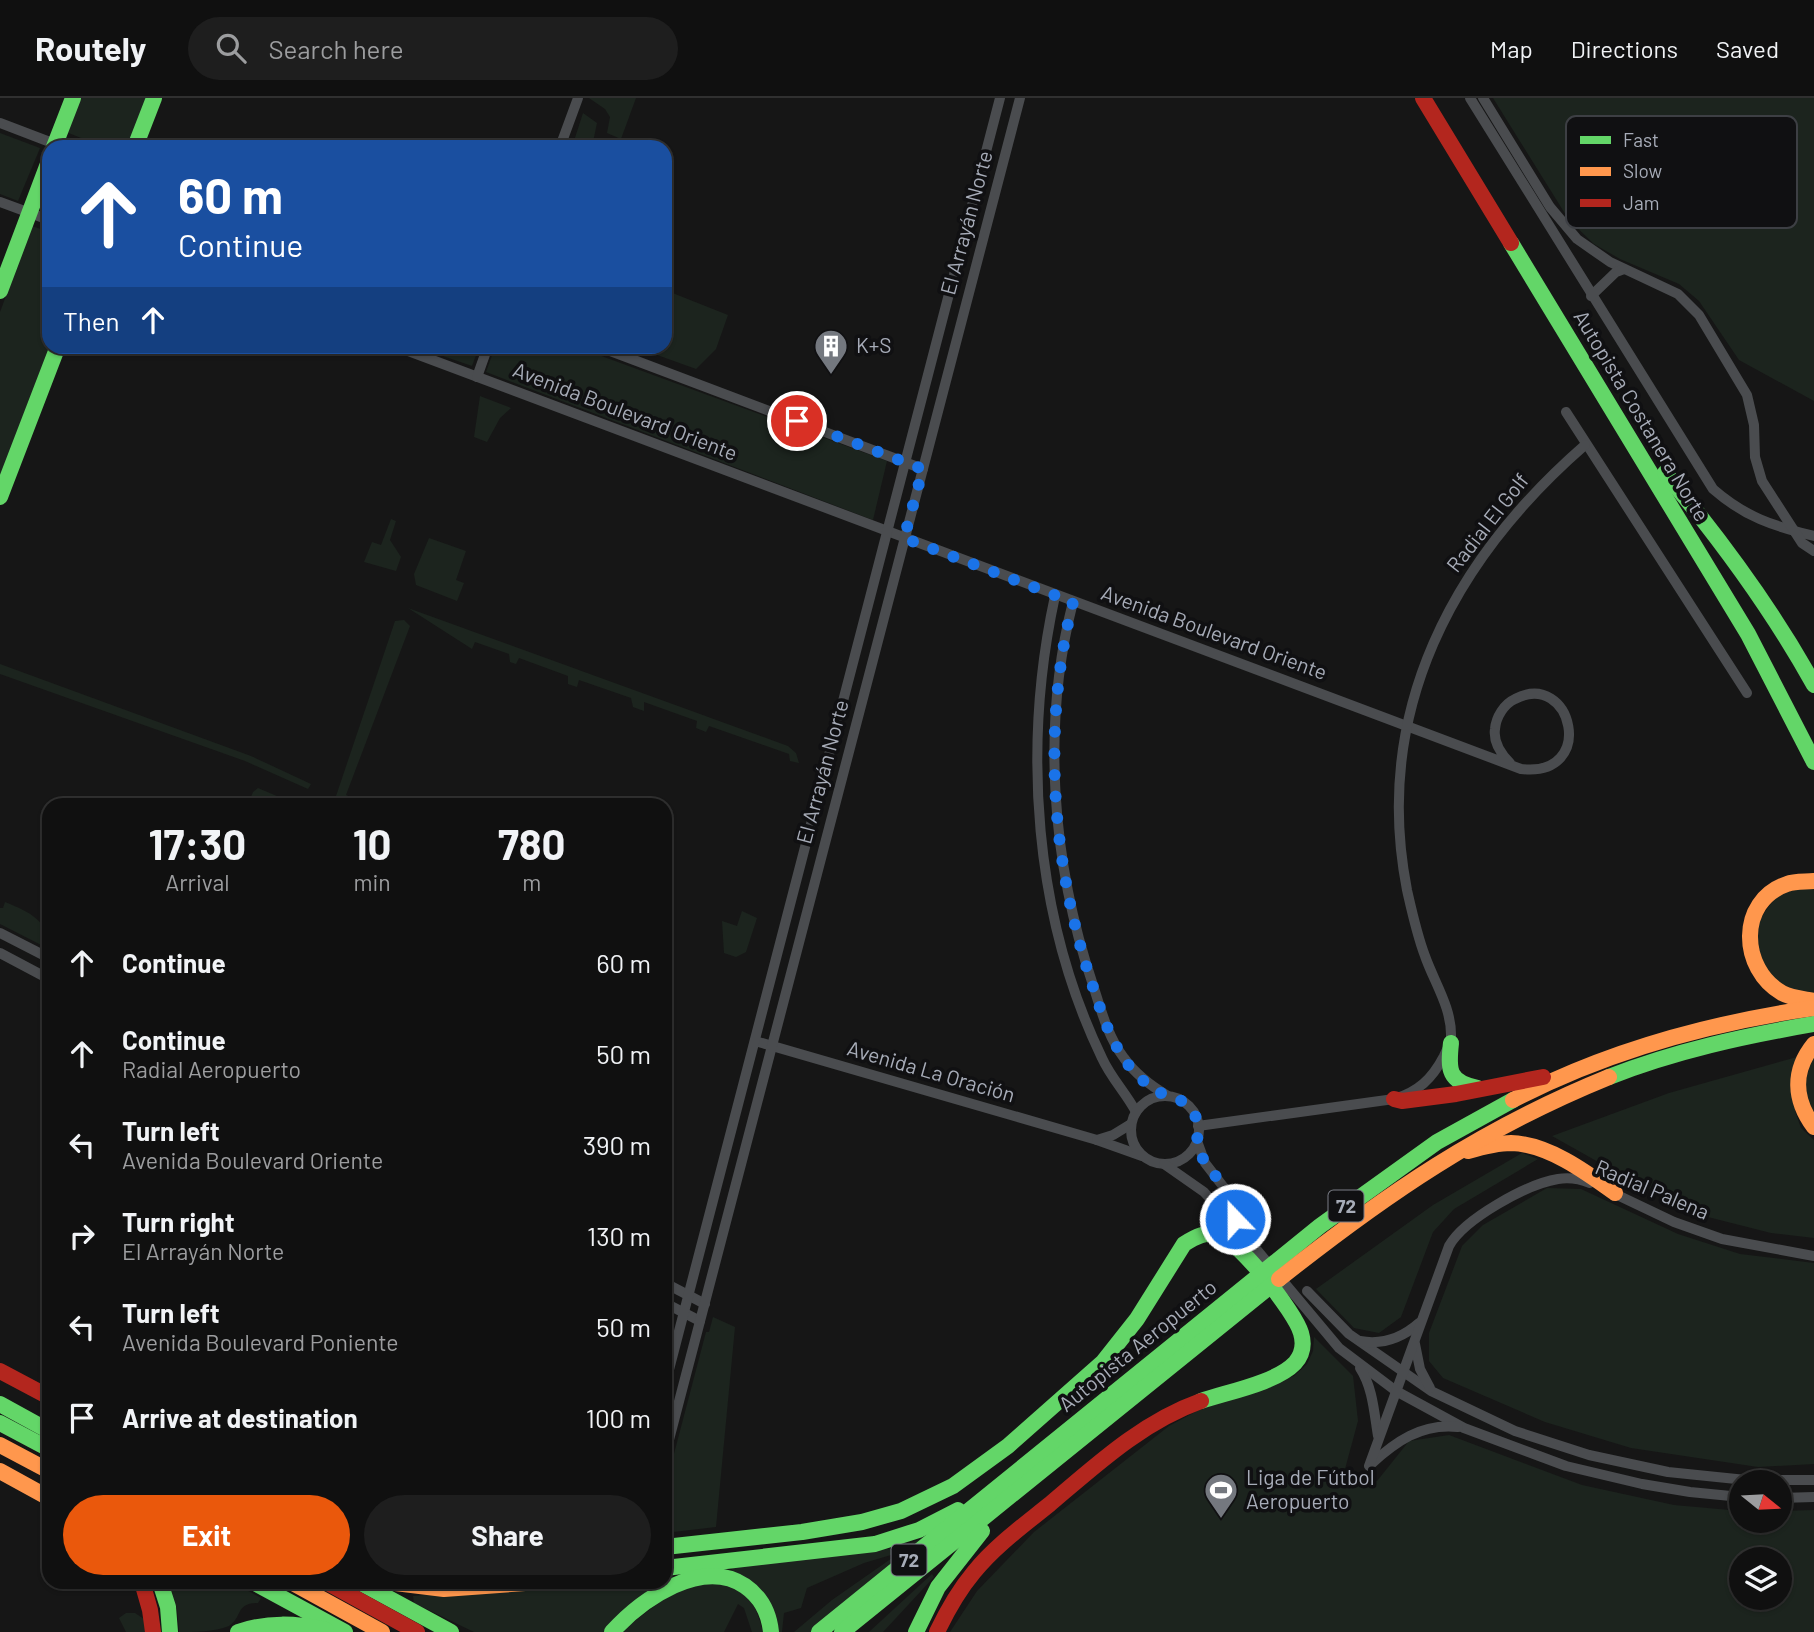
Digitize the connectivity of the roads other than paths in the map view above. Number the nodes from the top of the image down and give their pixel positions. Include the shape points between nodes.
1 (73, 98) edge
2 (154, 98) edge
3 (579, 98) edge
4 (1000, 98) edge
5 (1020, 98) edge
6 (1423, 98) edge
7 (1436, 98) edge
8 (1470, 98) edge
9 (1483, 98) edge
10 (0, 123) edge
11 (43, 140) edge
12 (60, 140) edge
13 (138, 140) edge
14 (563, 140) edge
15 (42, 180) edge
16 (0, 202) edge
17 (30, 213) junction
18 (42, 217) edge
19 (1566, 228) edge
20 (1566, 228) edge
21 (1624, 269) junction
22 (0, 291) edge
23 (1591, 296) junction
24 (55, 354) edge
25 (416, 354) edge
26 (485, 354) edge
27 (618, 354) edge
28 (477, 377) junction
29 (1566, 412) dead end
30 (1585, 445) junction
31 (907, 462) junction
32 (923, 469) junction
33 (1665, 473) junction
34 (0, 497) edge
35 (1794, 531) junction
36 (888, 532) junction
37 (1814, 536) edge
38 (904, 538) junction
39 (1814, 551) edge
40 (1055, 596) junction
41 (1073, 602) junction
42 (1814, 685) edge
43 (1747, 693) dead end
44 (1407, 725) junction
45 (1814, 734) edge
46 (1814, 762) edge
47 (1510, 763) junction
48 (1814, 881) edge
49 (0, 933) edge
50 (0, 953) edge
51 (42, 954) edge
52 (42, 975) edge
53 (1814, 1001) edge
54 (1814, 1008) edge
55 (1814, 1024) edge
56 (755, 1041) junction
57 (1451, 1043) junction
58 (1814, 1044) edge
59 (772, 1046) junction
60 (1585, 1067) junction
61 (1479, 1088) junction
62 (1168, 1096) junction
63 (1394, 1099) junction
64 (1136, 1112) junction
65 (1131, 1124) junction
66 (1198, 1126) junction
67 (1814, 1127) edge
68 (1097, 1140) junction
69 (1197, 1141) junction
70 (1142, 1156) junction
71 (1440, 1160) junction
72 (1164, 1164) junction
73 (1615, 1193) junction
74 (1229, 1194) junction
75 (1257, 1228) dead end
76 (1246, 1237) junction
77 (1253, 1255) junction
78 (1814, 1256) edge
79 (672, 1287) edge
80 (1307, 1291) dead end
81 (688, 1295) junction
82 (1291, 1303) junction
83 (705, 1304) junction
84 (672, 1307) edge
85 (684, 1313) junction
86 (701, 1321) junction
87 (1422, 1321) junction
88 (1357, 1340) junction
89 (1414, 1342) junction
90 (672, 1358) edge
91 (1357, 1363) junction
92 (0, 1371) edge
93 (1403, 1371) junction
94 (1396, 1391) junction
95 (1431, 1391) junction
96 (42, 1393) edge
97 (0, 1404) edge
98 (0, 1423) edge
99 (42, 1427) edge
100 (1464, 1428) junction
101 (672, 1429) edge
102 (1378, 1438) junction
103 (0, 1445) edge
104 (42, 1445) edge
105 (42, 1467) edge
106 (0, 1471) edge
107 (1814, 1480) edge
108 (42, 1494) edge
109 (1003, 1494) junction
110 (1729, 1496) edge
111 (1814, 1497) edge
112 (1792, 1498) edge
113 (672, 1546) edge
114 (672, 1567) edge
115 (672, 1586) edge
116 (144, 1589) edge
117 (162, 1589) edge
118 (266, 1589) edge
119 (304, 1589) edge
120 (339, 1589) edge
121 (372, 1589) edge
122 (424, 1589) edge
123 (456, 1589) edge
124 (668, 1589) edge
125 (153, 1632) edge
126 (170, 1632) edge
127 (238, 1632) edge
128 (335, 1632) edge
129 (345, 1632) edge
130 (382, 1632) edge
131 (417, 1632) edge
132 (451, 1632) edge
133 (612, 1632) edge
134 (771, 1632) edge
135 (819, 1632) edge
136 (842, 1632) edge
137 (916, 1632) edge
138 (937, 1632) edge

1 - 12 main road
2 - 13 main road
3 - 14 street
4 - 31 street, El Arrayán Norte
5 - 32 street, El Arrayán Norte
6 - 46 main road, Autopista Costanera Norte via 1742,625
7 - 33 main road, Autopista Costanera Norte
8 - 23 street
9 - 19 street
10 - 11 street
15 - 17 main road
16 - 17 street
17 - 18 street
17 - 22 main road
20 - 21 street via 1588,248
21 - 23 street
21 - 35 street via 1678,294 1705,326 1747,395 1762,481
23 - 35 street via 1713,489 1754,518
24 - 34 main road
25 - 28 street, Avenida Boulevard Oriente
26 - 28 street
27 - 31 street
28 - 36 street, Avenida Boulevard Oriente
29 - 30 street
30 - 43 street
30 - 44 street, Radial El Golf via 1532,493 1469,574 1426,660
31 - 32 street
31 - 36 street, El Arrayán Norte
32 - 38 street, El Arrayán Norte
33 - 42 main road via 1754,586
33 - 45 main road, Autopista Costanera Norte via 1761,633
35 - 37 street
35 - 39 street via 1804,546
36 - 38 street, Avenida Boulevard Oriente
36 - 56 street, El Arrayán Norte
38 - 40 street, Avenida Boulevard Oriente
38 - 59 street, El Arrayán Norte
40 - 41 street, Avenida Boulevard Oriente
40 - 64 street via 1037,747 1048,880 1065,956 1096,1046
41 - 44 street, Avenida Boulevard Oriente
41 - 62 street via 1059,675 1055,736 1066,881 1084,959 1112,1039 1133,1070
44 - 47 street, Avenida Boulevard Oriente
44 - 57 street, Radial El Golf via 1400,800 1403,864 1418,934 1449,1016
47 - 47 street via 1534,770 1557,761 1570,740 1567,716 1560,706 1538,695 1526,695 1504,707 1494,730 1501,754
48 - 53 main road via 1788,884 1768,896 1753,919 1749,940 1754,964 1769,986 1787,996
49 - 51 street
50 - 52 street
54 - 60 main road, Autopista Aeropuerto / 72 via 1710,1027
55 - 71 main road, Autopista Aeropuerto / 72 via 1710,1044 1626,1069 1542,1104
56 - 59 street, Avenida La Oración
56 - 81 street, El Arrayán Norte
57 - 61 main road via 1451,1075
57 - 63 street via 1431,1078
58 - 67 main road via 1801,1064 1797,1087 1802,1112
59 - 68 street, Avenida La Oración
59 - 83 street, El Arrayán Norte
60 - 61 main road
60 - 109 main road, Autopista Aeropuerto / 72 via 1497,1108 1383,1178 1254,1279
61 - 63 main road
62 - 64 street via 1150,1100
62 - 66 street via 1187,1105
63 - 66 street
64 - 65 street
65 - 68 street
65 - 70 street via 1132,1140
66 - 69 street
68 - 70 street, Avenida La Oración
69 - 72 street via 1186,1157
69 - 74 street via 1205,1163
70 - 72 street
71 - 73 main road via 1496,1143 1519,1142 1549,1152
71 - 109 main road, Autopista Aeropuerto / 72 via 1334,1235
72 - 76 street via 1204,1192
73 - 78 street, Radial Palena via 1722,1240
73 - 87 street, Radial Palena via 1584,1181 1555,1179 1478,1216 1449,1246
74 - 75 street
74 - 76 street via 1235,1219
76 - 77 street
77 - 82 main road
77 - 113 main road via 1222,1235 1188,1240 1137,1319 1092,1373 982,1467 929,1498 842,1527
79 - 81 street
80 - 88 street
81 - 83 street
81 - 85 street, El Arrayán Norte
82 - 91 street
82 - 138 main road via 1303,1339 1291,1367 1181,1409 1132,1438 984,1561
83 - 86 street, El Arrayán Norte
84 - 85 street
85 - 86 street
85 - 90 street, El Arrayán Norte
86 - 101 street, El Arrayán Norte
87 - 88 street via 1388,1340
87 - 89 street, Radial Palena
88 - 93 street
89 - 93 street, Radial Palena
89 - 95 street
91 - 94 street
91 - 102 street via 1370,1387
92 - 96 main road
93 - 94 street, Radial Palena
93 - 95 street
94 - 100 street
94 - 102 street, Radial Palena
95 - 107 street via 1516,1431 1615,1462 1722,1479
97 - 99 main road
98 - 104 main road
100 - 102 street, Radial Palena via 1440,1426 1410,1434 1369,1466
100 - 110 street via 1553,1462 1616,1479
103 - 105 main road
106 - 108 main road
109 - 114 main road via 875,1544
109 - 135 main road, Autopista Aeropuerto / 72
109 - 136 main road, Autopista Aeropuerto / 72
109 - 137 main road via 930,1600
111 - 112 street
115 - 134 main road via 691,1577 731,1578 752,1591 766,1610
116 - 125 main road
117 - 126 main road
118 - 129 main road
119 - 130 main road
120 - 131 main road
121 - 132 main road
122 - 123 main road
124 - 133 main road
127 - 128 main road via 279,1622

